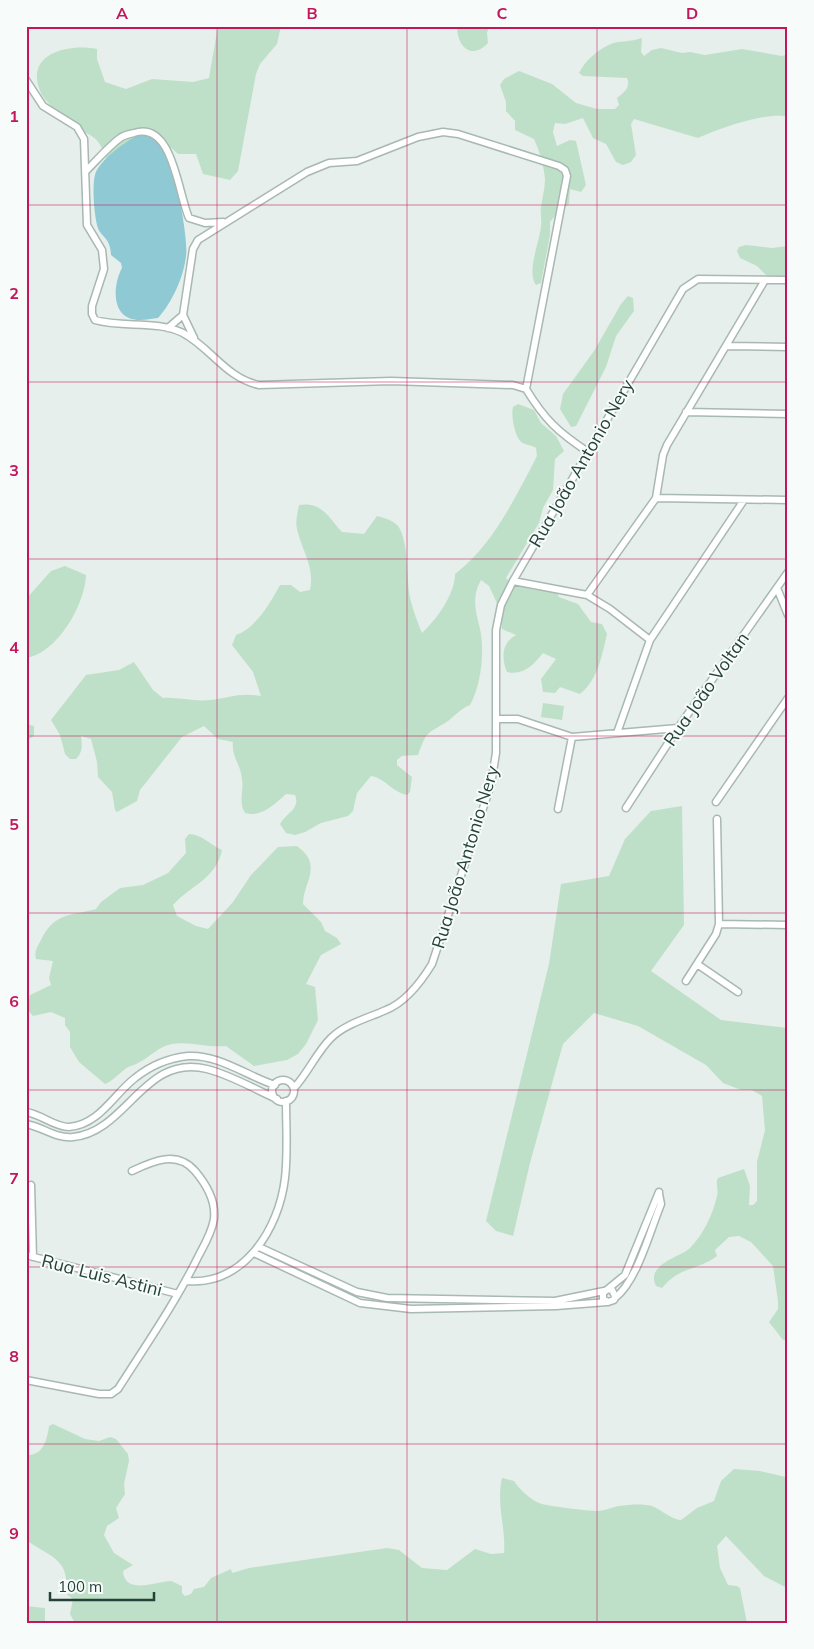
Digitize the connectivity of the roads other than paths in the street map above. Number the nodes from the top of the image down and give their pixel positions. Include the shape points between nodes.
1 (26, 80) edge
2 (86, 171) junction
3 (225, 221) junction
4 (765, 280) junction
5 (788, 280) edge
6 (183, 315) junction
7 (168, 328) junction
8 (726, 346) junction
9 (788, 347) edge
10 (202, 348) junction
11 (526, 389) junction
12 (686, 412) junction
13 (788, 414) edge
14 (588, 452) junction
15 (656, 498) junction
16 (744, 500) junction
17 (788, 500) edge
18 (788, 572) edge
19 (513, 581) junction
20 (777, 588) junction
21 (587, 595) junction
22 (788, 615) edge
23 (650, 640) junction
24 (788, 698) edge
25 (497, 719) junction
26 (678, 728) junction
27 (616, 733) junction
28 (572, 737) junction
29 (716, 802) dead end
30 (626, 808) dead end
31 (558, 809) dead end
32 (717, 819) dead end
33 (719, 924) junction
34 (788, 925) edge
35 (697, 964) junction
36 (686, 981) dead end
37 (738, 992) dead end
38 (274, 1085) junction
39 (294, 1088) junction
40 (277, 1099) junction
41 (286, 1101) junction
42 (26, 1112) edge
43 (26, 1124) edge
44 (132, 1171) dead end
45 (31, 1186) dead end
46 (258, 1247) junction
47 (254, 1253) junction
48 (30, 1256) edge
49 (186, 1281) junction
50 (606, 1290) junction
51 (357, 1292) junction
52 (178, 1294) junction
53 (387, 1298) junction
54 (614, 1298) junction
55 (354, 1301) junction
56 (607, 1302) junction
57 (387, 1306) junction
58 (26, 1380) edge

1 - 2 street via 43,106 77,127 84,139
2 - 3 street via 121,137 139,131 151,132 161,139 169,153 189,218 205,223
2 - 7 street via 87,225 102,250 104,269 92,314 104,323
3 - 6 street via 198,240 193,249
3 - 11 street via 307,172 329,164 358,161 418,137 443,132 558,166 568,176
4 - 5 street
4 - 8 street
4 - 14 street, Rua João Antonio Nery via 698,279 683,288
6 - 7 street
6 - 10 street via 190,333
7 - 10 street via 184,334
8 - 9 street
8 - 12 street
10 - 11 street via 233,376 259,386 391,382 513,385
11 - 14 street via 540,412 559,432
12 - 13 street
12 - 15 street via 663,455
14 - 19 street, Rua João Antonio Nery
15 - 16 street
15 - 21 street
16 - 17 street
16 - 23 street
18 - 20 street, Rua João Voltan
19 - 21 street
19 - 25 street, Rua João Antonio Nery via 501,605 496,630
20 - 22 street
20 - 26 street, Rua João Voltan
21 - 23 street
23 - 27 street
24 - 29 street
25 - 28 street via 518,719
25 - 39 street, Rua João Antonio Nery via 496,753 490,784 432,964 405,998 331,1038
26 - 27 street
26 - 30 street, Rua João Voltan
27 - 28 street
28 - 31 street
32 - 33 street
33 - 34 street
33 - 35 street
35 - 36 street
35 - 37 street
38 - 39 street via 282,1080
38 - 40 street
38 - 42 street via 219,1062 189,1056 170,1059 134,1078 96,1115 79,1125 67,1127
39 - 41 street
40 - 41 street
40 - 43 street via 205,1068 186,1068 166,1073 150,1082 117,1116 90,1134 61,1137
41 - 46 street via 286,1177 282,1198
44 - 49 street via 165,1158 180,1160 194,1169 206,1185 214,1219
45 - 48 street
46 - 47 street
46 - 51 street
47 - 49 street via 240,1266 220,1277 202,1282
47 - 55 street
48 - 52 street, Rua Luis Astini
49 - 52 street
50 - 53 street via 555,1301
50 - 54 street via 614,1292
50 - 54 street via 625,1275 659,1192 661,1204 634,1270 621,1293
50 - 56 street via 602,1297
51 - 53 street
51 - 55 street
52 - 58 street via 118,1389 111,1394
53 - 57 street
54 - 56 street
55 - 57 street
56 - 57 street via 411,1309

